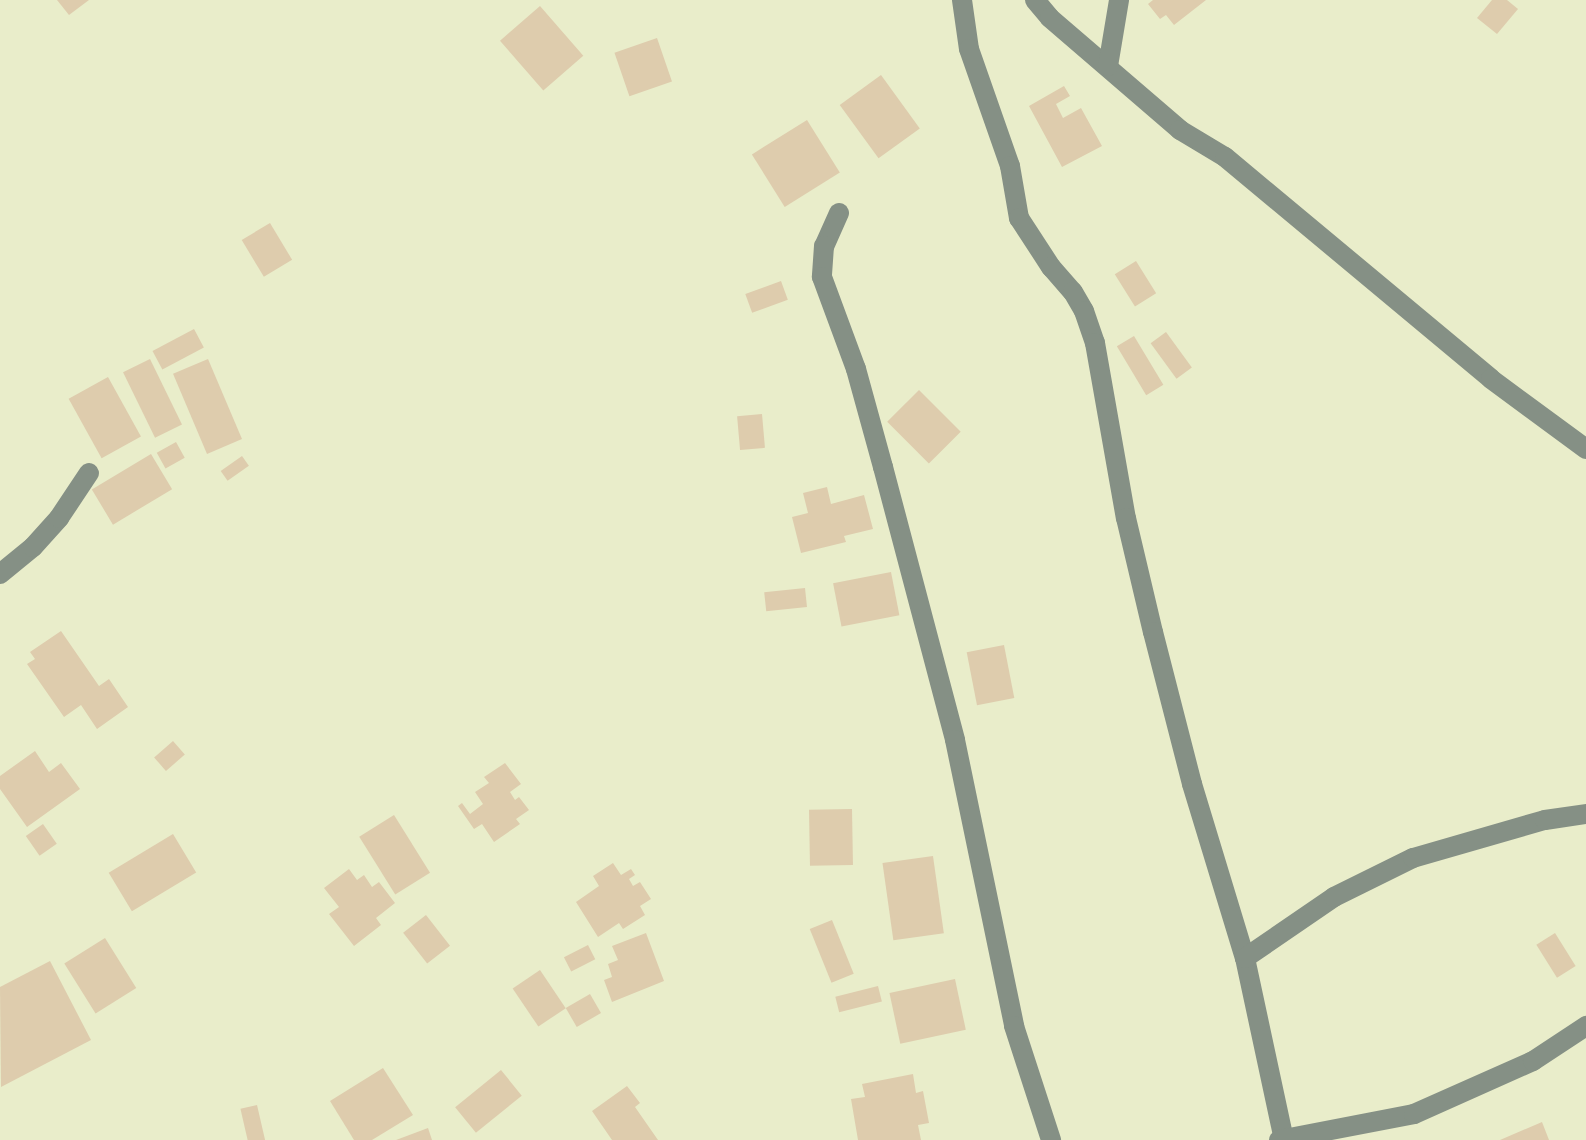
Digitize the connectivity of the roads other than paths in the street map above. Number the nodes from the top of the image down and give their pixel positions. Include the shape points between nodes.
1 (962, 0) edge
2 (1035, 0) edge
3 (1119, 0) edge
4 (1108, 66) junction
5 (839, 213) dead end
6 (1586, 449) edge
7 (89, 473) dead end
8 (0, 574) edge
9 (1586, 814) edge
10 (1245, 958) junction
11 (1586, 1026) edge
12 (1051, 1140) edge
13 (1282, 1140) edge

1 - 10 street via 969,49 1010,166 1019,218 1073,292 1095,343 1126,518 1156,647
2 - 4 street
3 - 4 street
4 - 6 street via 1180,130 1225,157 1491,379
5 - 12 street via 824,246 822,277 856,369 883,467 955,740 1014,1026
7 - 8 street via 59,518
9 - 10 street via 1545,820 1413,858 1334,897
10 - 13 street
11 - 13 street via 1533,1061 1414,1114

